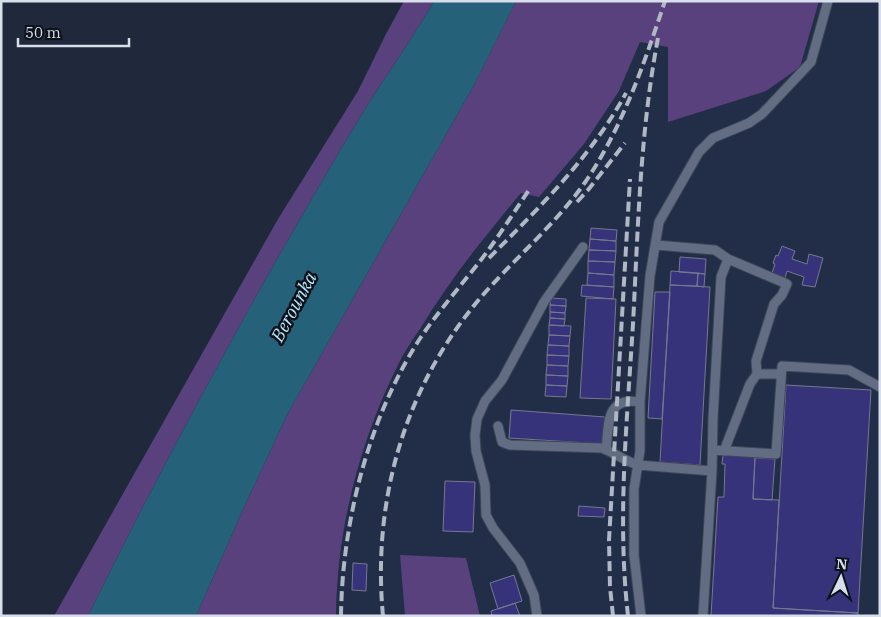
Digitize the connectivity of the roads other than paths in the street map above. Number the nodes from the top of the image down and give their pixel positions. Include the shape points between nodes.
1 (828, 1) edge
2 (656, 245) junction
3 (583, 247) dead end
4 (728, 259) junction
5 (757, 374) junction
6 (781, 374) junction
7 (880, 387) edge
8 (640, 402) junction
9 (498, 426) dead end
10 (606, 450) junction
11 (713, 450) junction
12 (724, 451) junction
13 (638, 465) junction
14 (712, 471) junction
15 (536, 616) edge
16 (641, 616) edge
17 (703, 616) edge

1 - 2 lane via 810,62 762,114 713,138 699,152 659,222
2 - 4 lane via 715,250
2 - 8 lane via 650,276
3 - 15 lane via 544,302 477,419 476,451 485,485 486,515 492,528 520,563 534,595
4 - 5 lane via 787,284 774,304 756,361
4 - 11 lane via 721,278
5 - 6 lane
5 - 12 lane
6 - 7 lane via 782,366 849,370
6 - 12 lane via 776,454
8 - 10 lane via 628,400 610,413
8 - 13 lane
9 - 10 lane via 502,442 510,445
10 - 13 lane
11 - 12 lane
11 - 14 lane
13 - 14 lane
13 - 16 lane via 634,489 634,556
14 - 17 lane

